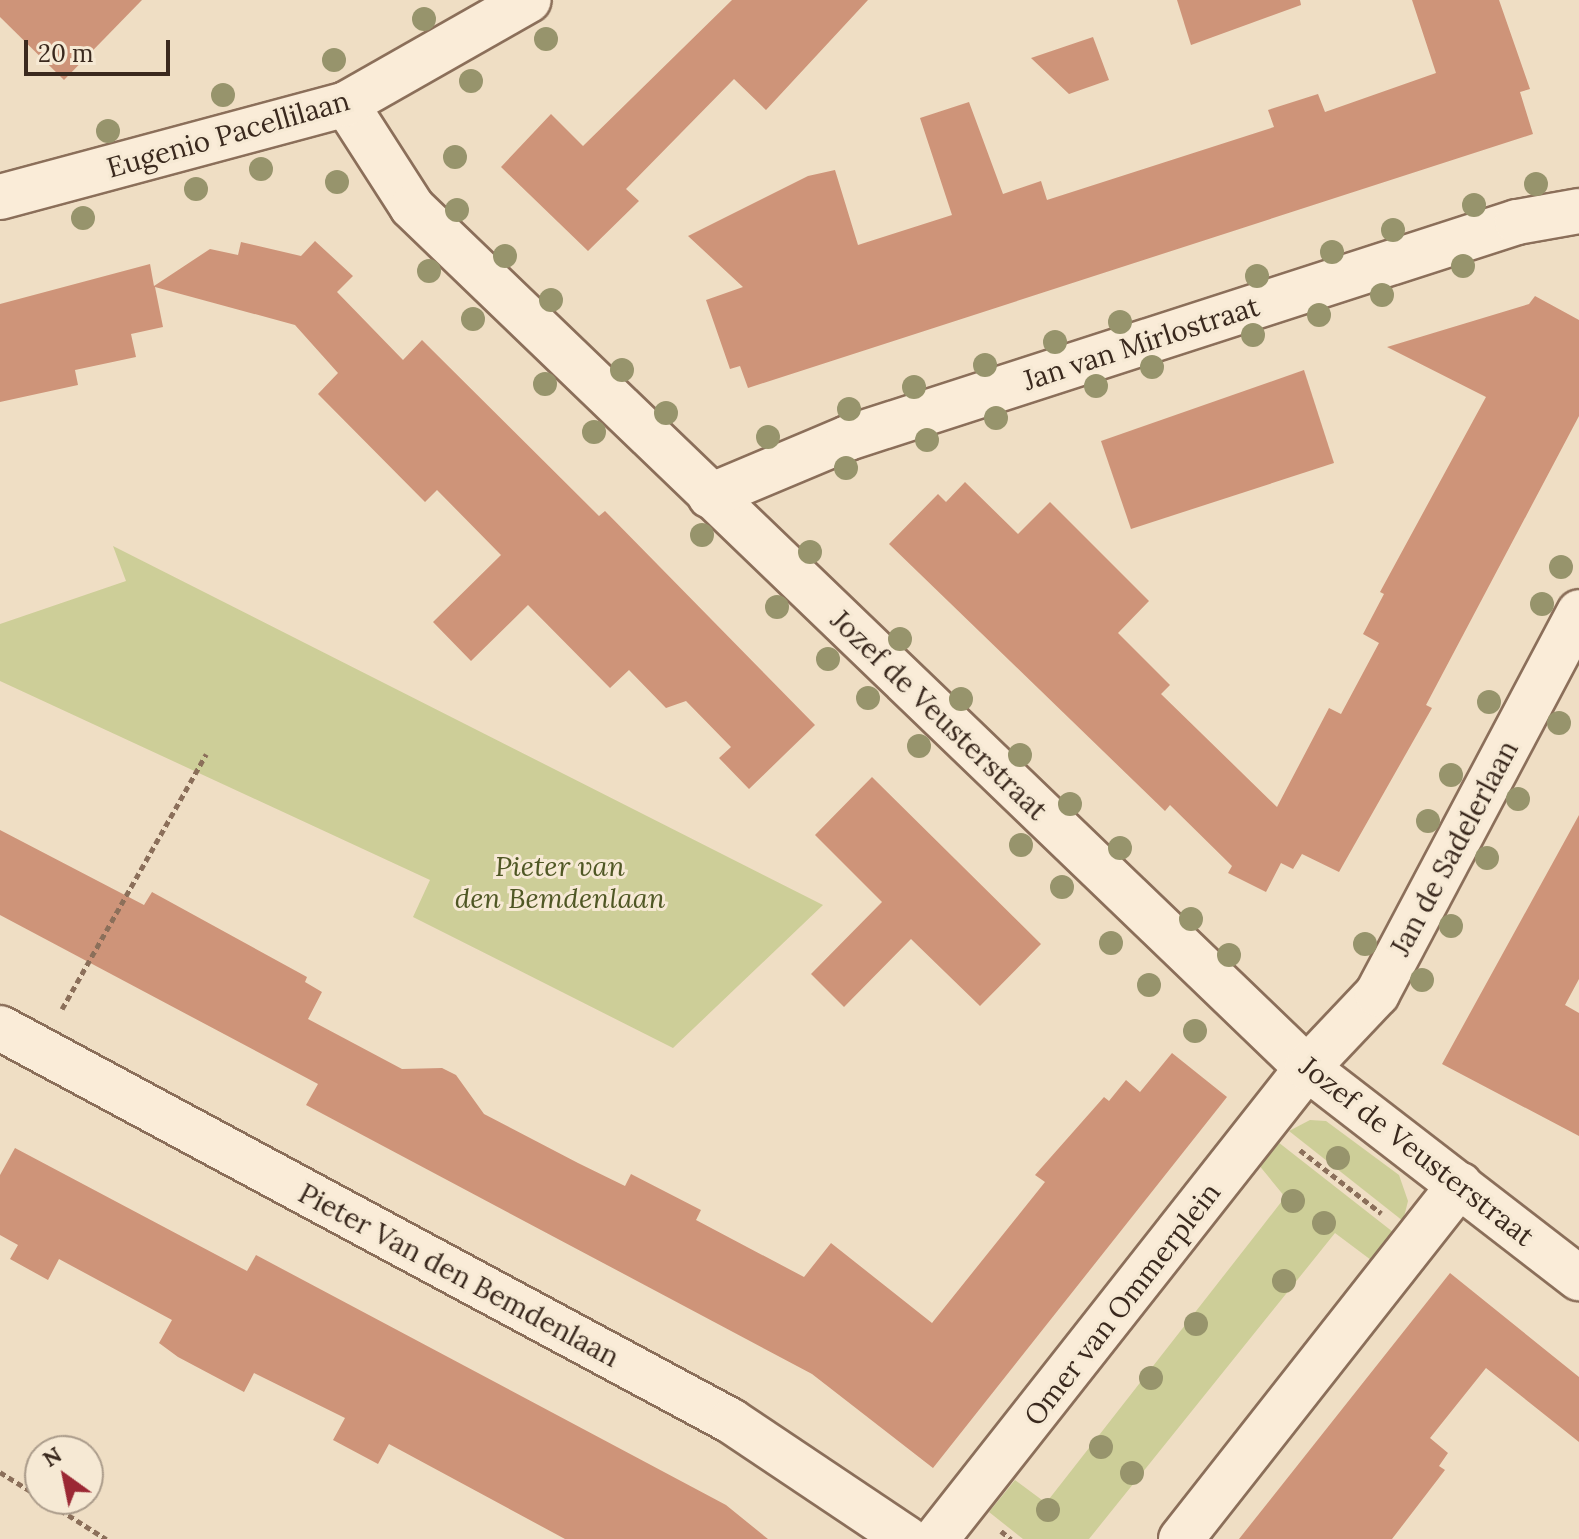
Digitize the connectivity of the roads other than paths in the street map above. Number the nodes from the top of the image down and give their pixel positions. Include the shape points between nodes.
1 (529, 0) edge
2 (346, 104) junction
3 (0, 197) edge
4 (1579, 211) edge
5 (710, 496) junction
6 (1579, 612) edge
7 (0, 1028) edge
8 (1307, 1068) junction
9 (1460, 1185) junction
10 (1579, 1278) edge
11 (907, 1539) edge
12 (936, 1539) edge
13 (1181, 1539) edge

1 - 2 street, Eugenio Pacellilaan
2 - 3 street, Eugenio Pacellilaan
2 - 5 street, Jozef de Veusterstraat via 412,207
4 - 5 street, Jan van Mirlostraat via 1517,222 848,438
5 - 8 street, Jozef de Veusterstraat
6 - 8 street, Jan de Sadelerlaan via 1377,994
7 - 11 street, Pieter Van den Bemdenlaan via 731,1421
8 - 9 street, Jozef de Veusterstraat
8 - 12 street, Omer van Ommerplein
9 - 10 street, Jozef de Veusterstraat
9 - 13 street

